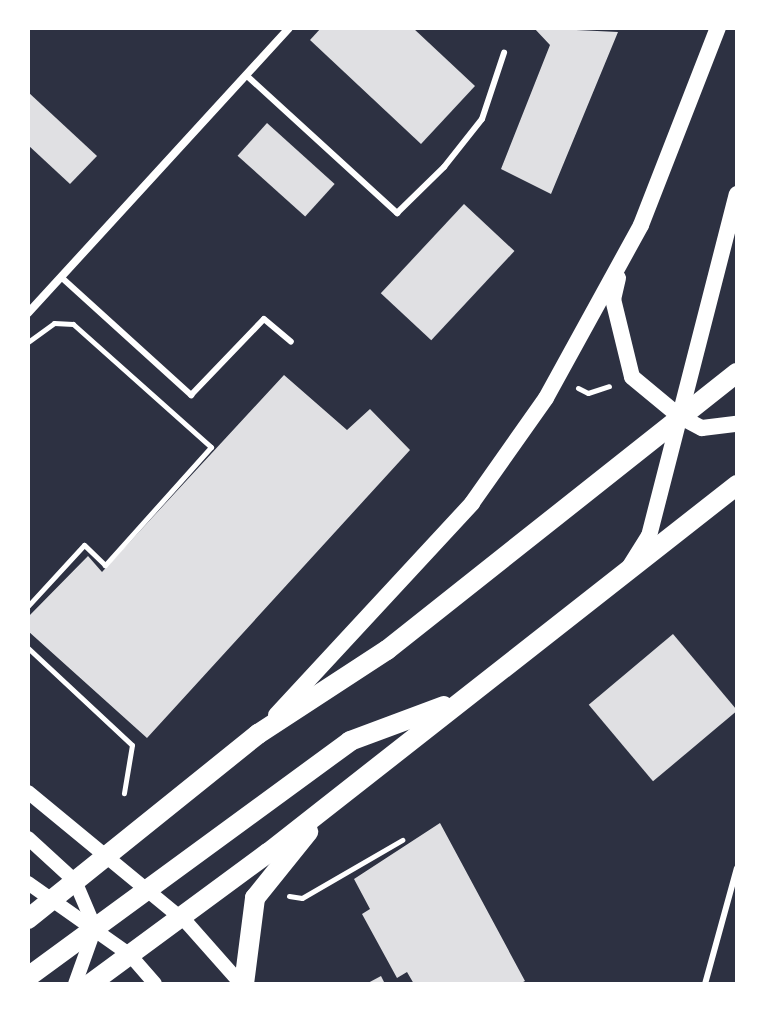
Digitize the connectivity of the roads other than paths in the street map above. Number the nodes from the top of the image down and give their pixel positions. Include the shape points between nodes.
1 (289, 28) edge
2 (718, 28) edge
3 (504, 53) dead end
4 (246, 75) junction
5 (737, 200) edge
6 (625, 254) junction
7 (61, 277) junction
8 (28, 313) edge
9 (291, 342) dead end
10 (737, 373) edge
11 (679, 416) junction
12 (737, 424) edge
13 (737, 485) edge
14 (627, 570) junction
15 (460, 700) junction
16 (258, 734) junction
17 (28, 792) edge
18 (330, 803) junction
19 (28, 838) edge
20 (106, 855) junction
21 (737, 868) edge
22 (75, 881) junction
23 (28, 883) edge
24 (145, 889) junction
25 (52, 899) junction
26 (180, 917) junction
27 (28, 919) edge
28 (95, 928) junction
29 (130, 955) junction
30 (28, 977) edge
31 (75, 984) edge
32 (90, 984) edge
33 (155, 984) edge
34 (243, 984) edge
35 (705, 984) edge

1 - 4 street
2 - 6 main road
3 - 4 lane via 482,119 444,167 397,213
4 - 7 street
5 - 11 main road
6 - 11 main road via 613,299 621,350 632,377
6 - 16 main road via 546,398 472,503 364,626
7 - 8 street
7 - 9 lane via 191,395 264,319
10 - 11 main road
11 - 12 main road via 702,428
11 - 14 main road via 649,536
11 - 16 main road via 387,650
13 - 14 main road
14 - 15 main road
15 - 18 main road
15 - 24 main road via 350,741
16 - 20 main road
17 - 20 street
18 - 26 main road
18 - 34 main road via 255,898
19 - 22 street
20 - 22 main road
20 - 24 street
21 - 35 lane
22 - 25 main road
22 - 28 street
23 - 25 street
24 - 26 street
24 - 28 main road
25 - 27 main road
25 - 28 street
26 - 29 main road
26 - 34 street
28 - 29 street
28 - 30 main road
28 - 31 street
29 - 32 main road
29 - 33 street

